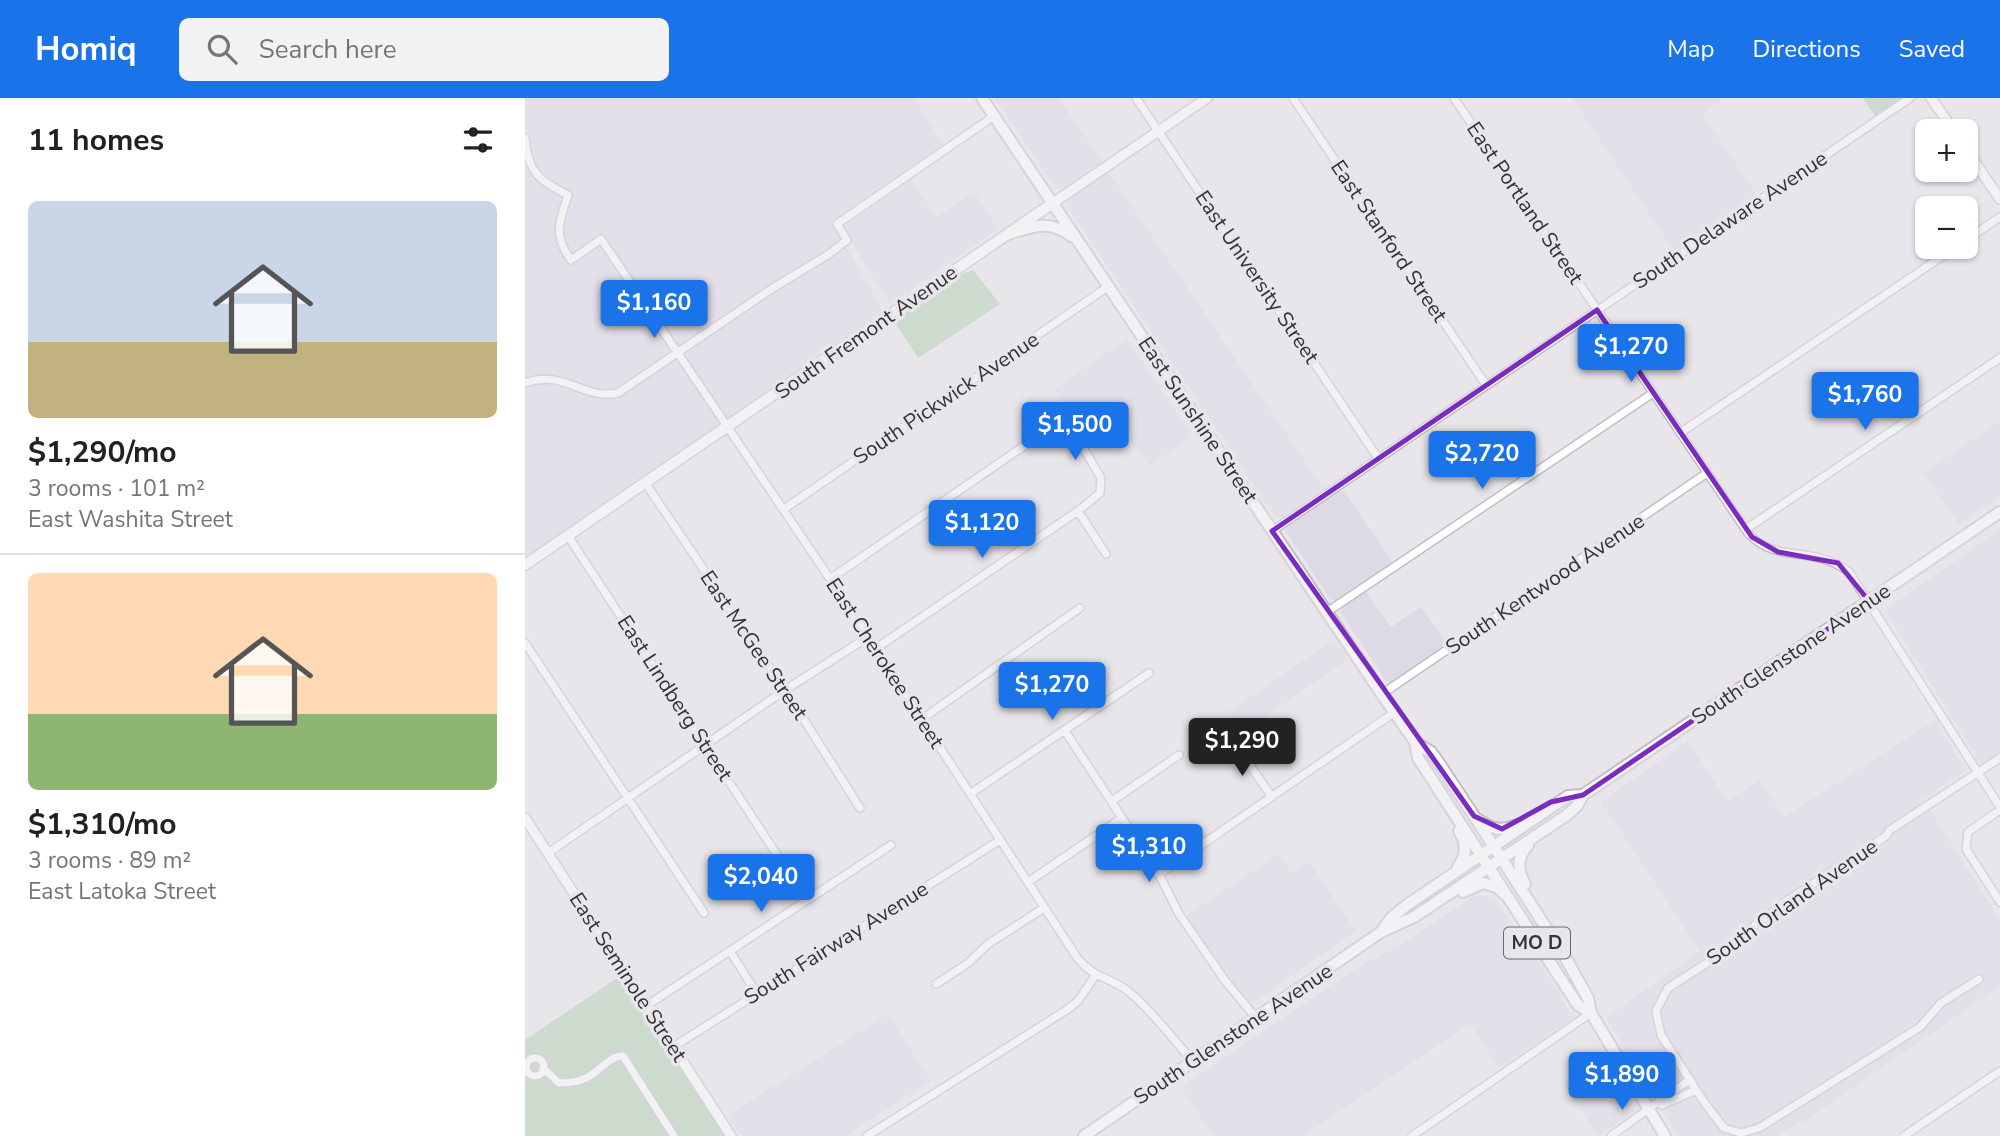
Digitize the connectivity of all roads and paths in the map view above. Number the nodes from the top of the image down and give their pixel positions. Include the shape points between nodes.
1 (982, 98) edge
2 (1136, 98) edge
3 (1207, 98) edge
4 (1293, 98) edge
5 (1469, 98) edge
6 (1910, 98) edge
7 (1931, 98) edge
8 (1457, 101) edge
9 (994, 116) junction
10 (1946, 119) edge
11 (1158, 131) junction
12 (525, 138) edge
13 (1978, 167) edge
14 (2000, 199) edge
15 (1053, 203) junction
16 (2000, 217) edge
17 (1978, 232) edge
18 (1008, 234) junction
19 (1079, 242) junction
20 (1938, 259) edge
21 (1109, 286) junction
22 (1597, 310) junction
23 (678, 352) junction
24 (2000, 358) edge
25 (525, 383) edge
26 (1486, 385) junction
27 (1653, 393) junction
28 (728, 427) junction
29 (1680, 433) junction
30 (1378, 457) junction
31 (1707, 473) junction
32 (646, 484) junction
33 (784, 509) junction
34 (1078, 512) junction
35 (2000, 512) edge
36 (1746, 529) junction
37 (1272, 530) junction
38 (568, 536) junction
39 (1106, 554) dead end
40 (525, 565) edge
41 (830, 579) junction
42 (1869, 601) junction
43 (1080, 608) dead end
44 (1327, 612) junction
45 (868, 636) junction
46 (525, 643) edge
47 (875, 649) junction
48 (1149, 673) dead end
49 (785, 690) junction
50 (1382, 694) junction
51 (1395, 712) junction
52 (922, 719) junction
53 (1065, 731) junction
54 (1416, 742) junction
55 (1235, 744) dead end
56 (706, 746) junction
57 (1179, 755) dead end
58 (2000, 758) edge
59 (1422, 764) junction
60 (1978, 772) junction
61 (970, 793) junction
62 (1583, 795) junction
63 (1272, 797) junction
64 (627, 799) junction
65 (1112, 801) junction
66 (1561, 801) junction
67 (860, 808) dead end
68 (2000, 809) edge
69 (1474, 816) junction
70 (525, 818) edge
71 (1122, 818) junction
72 (1537, 835) junction
73 (1000, 839) junction
74 (891, 845) dead end
75 (1493, 846) junction
76 (548, 853) junction
77 (1481, 854) junction
78 (1502, 858) junction
79 (781, 861) dead end
80 (1489, 866) junction
81 (1159, 874) junction
82 (1451, 874) junction
83 (1028, 882) junction
84 (1512, 902) junction
85 (2000, 902) edge
86 (1044, 908) junction
87 (703, 913) dead end
88 (1414, 917) junction
89 (1381, 932) junction
90 (730, 951) junction
91 (1565, 957) junction
92 (1095, 976) junction
93 (1979, 979) dead end
94 (936, 984) dead end
95 (757, 994) junction
96 (646, 1006) junction
97 (1591, 1013) junction
98 (1256, 1018) junction
99 (673, 1047) junction
100 (1194, 1062) junction
101 (544, 1068) dead end
102 (2000, 1071) edge
103 (1689, 1080) junction
104 (1696, 1090) junction
105 (1649, 1111) junction
106 (674, 1136) edge
107 (730, 1136) edge
108 (867, 1136) edge
109 (1084, 1136) edge
110 (1412, 1136) edge
111 (1611, 1136) edge
112 (1665, 1136) edge
113 (1904, 1136) edge

1 - 9 main road, East Sunshine Street
2 - 11 street, East University Street
3 - 11 street, South Fremont Avenue
4 - 26 street, East Stanford Street
5 - 8 street
6 - 22 street, South Delaware Avenue
7 - 10 street
8 - 22 street, East Portland Street
9 - 15 main road, East Sunshine Street
9 - 23 street via 837,224 847,240 829,254
11 - 15 street, South Fremont Avenue
11 - 30 street, East University Street
12 - 23 street, East Cherokee Street via 534,172 568,195 558,236 571,260 601,239
13 - 14 street
15 - 18 main road, South Fremont Avenue
15 - 19 main road, East Sunshine Street
16 - 17 street
18 - 19 main road via 1054,226
18 - 28 main road, South Fremont Avenue
19 - 21 main road, East Sunshine Street
20 - 29 street
21 - 33 street, South Pickwick Avenue
21 - 37 main road, East Sunshine Street
22 - 26 street, South Delaware Avenue
22 - 27 street, East Portland Street
23 - 25 street via 618,393 603,396 558,379
23 - 28 street, East Cherokee Street
24 - 36 street
26 - 30 street, South Delaware Avenue
27 - 29 street, East Portland Street
27 - 44 street
28 - 32 main road, South Fremont Avenue
28 - 33 street, East Cherokee Street
29 - 31 street, East Portland Street
30 - 37 street, South Delaware Avenue
31 - 36 street, East Portland Street
31 - 50 street, South Kentwood Avenue
32 - 38 main road, South Fremont Avenue
32 - 49 street, East McGee Street
33 - 41 street, East Cherokee Street
34 - 39 street
34 - 41 street via 1100,493 1101,478 1078,439 1060,432 1040,435
34 - 47 street
35 - 42 main road, South Glenstone Avenue
36 - 42 street, East Portland Street via 1772,550 1819,556 1838,564
37 - 44 main road, East Sunshine Street
38 - 40 main road, South Fremont Avenue
38 - 56 street, East Lindberg Street
41 - 45 street, East Cherokee Street
42 - 60 street, East Portland Street
42 - 62 main road, South Glenstone Avenue
43 - 52 street
44 - 50 main road, East Sunshine Street
45 - 47 street, East Cherokee Street
45 - 49 street
46 - 64 street
47 - 52 street, East Cherokee Street
48 - 53 street
49 - 56 street
49 - 67 street, East McGee Street
50 - 51 main road, East Sunshine Street
51 - 54 main road, East Sunshine Street
51 - 63 street
52 - 61 street, East Cherokee Street
53 - 61 street
53 - 65 street
54 - 59 main road, East Sunshine Street
54 - 69 main road, East Sunshine Street via 1431,752
55 - 63 street
56 - 64 street
56 - 79 street, East Lindberg Street
57 - 65 street
58 - 60 street, South Orland Avenue
59 - 77 main road, East Sunshine Street
59 - 82 main road via 1464,840 1463,860
60 - 68 street, East Portland Street
60 - 103 street, South Orland Avenue via 1668,988 1656,1011 1661,1035
61 - 73 street, East Cherokee Street
62 - 66 main road, South Glenstone Avenue
62 - 72 main road, South Glenstone Avenue via 1567,815
63 - 81 street
64 - 76 street
64 - 87 street
65 - 71 street
66 - 69 main road via 1551,802 1506,829 1492,828
66 - 75 main road, South Glenstone Avenue
68 - 85 street via 1968,832 1966,849
69 - 75 main road, East Sunshine Street
70 - 76 street, East Seminole Street
71 - 81 street
71 - 83 street
72 - 78 main road, South Glenstone Avenue
72 - 91 main road via 1520,857 1519,870
73 - 83 street, East Cherokee Street
73 - 95 street, South Fairway Avenue
74 - 90 street
75 - 77 main road, South Glenstone Avenue
75 - 78 main road, East Sunshine Street
76 - 96 street, East Seminole Street
77 - 80 main road, East Sunshine Street
77 - 82 main road, South Glenstone Avenue
78 - 80 main road, South Glenstone Avenue
78 - 91 main road, East Sunshine Street / MO D
80 - 84 main road, East Sunshine Street / MO D
80 - 88 main road, South Glenstone Avenue
81 - 98 street via 1179,914
82 - 89 main road, South Glenstone Avenue via 1391,918
83 - 86 street, East Cherokee Street
84 - 88 main road via 1497,887 1483,883 1429,914
84 - 97 main road, East Sunshine Street / MO D via 1578,1006
86 - 92 street, East Cherokee Street via 1078,960
86 - 94 street
88 - 89 main road, South Glenstone Avenue
89 - 98 main road, South Glenstone Avenue
90 - 95 street
90 - 96 street
91 - 97 main road, East Sunshine Street / MO D via 1588,998
92 - 100 street, East Cherokee Street via 1136,997
92 - 108 street via 1068,1009
93 - 104 street, South Orland Avenue via 1941,1003 1920,1027 1759,1128 1741,1133 1724,1128
95 - 99 street, South Fairway Avenue
96 - 99 street, East Seminole Street
97 - 105 main road, East Sunshine Street / MO D
97 - 110 street
98 - 100 main road, South Glenstone Avenue
99 - 107 street, East Seminole Street
100 - 109 main road, South Glenstone Avenue
101 - 106 street via 559,1083 572,1083 623,1056
102 - 113 street
103 - 104 street, South Orland Avenue
103 - 105 street
104 - 105 street
105 - 111 street
105 - 112 main road, East Sunshine Street / MO D

